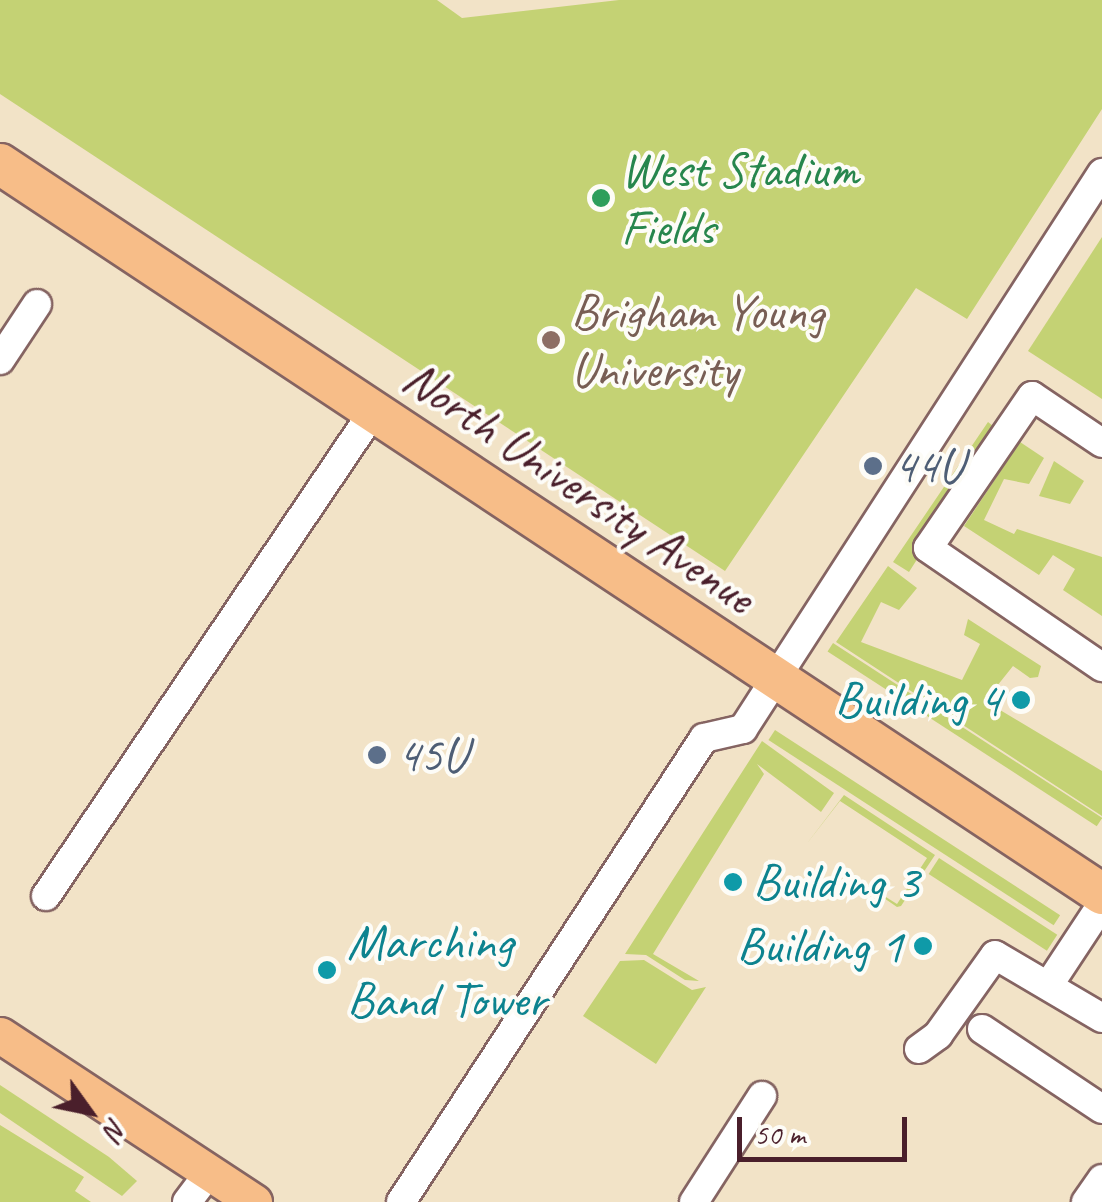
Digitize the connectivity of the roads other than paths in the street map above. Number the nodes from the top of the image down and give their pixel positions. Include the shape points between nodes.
1 (0, 164) edge
2 (1102, 173) edge
3 (36, 304) dead end
4 (0, 360) edge
5 (373, 412) junction
6 (1102, 443) edge
7 (1102, 667) edge
8 (774, 680) junction
9 (1102, 894) edge
10 (46, 896) dead end
11 (1102, 904) edge
12 (1050, 983) junction
13 (1102, 1018) edge
14 (982, 1029) dead end
15 (0, 1035) edge
16 (919, 1049) dead end
17 (762, 1096) dead end
18 (1102, 1109) edge
19 (209, 1173) junction
20 (1102, 1179) edge
21 (188, 1202) edge
22 (254, 1202) edge
23 (401, 1202) edge
24 (694, 1202) edge
25 (1086, 1202) edge

1 - 5 highway, North University Avenue
2 - 8 street
3 - 4 street
5 - 8 highway, North University Avenue
5 - 10 street
6 - 7 street via 1032,396 928,548
8 - 9 highway, North University Avenue
8 - 23 street via 743,729 704,738
11 - 12 street
12 - 13 street
12 - 16 street via 996,955 938,1036
14 - 18 street
15 - 19 main road
17 - 24 street
19 - 21 street
19 - 22 main road
20 - 25 street

